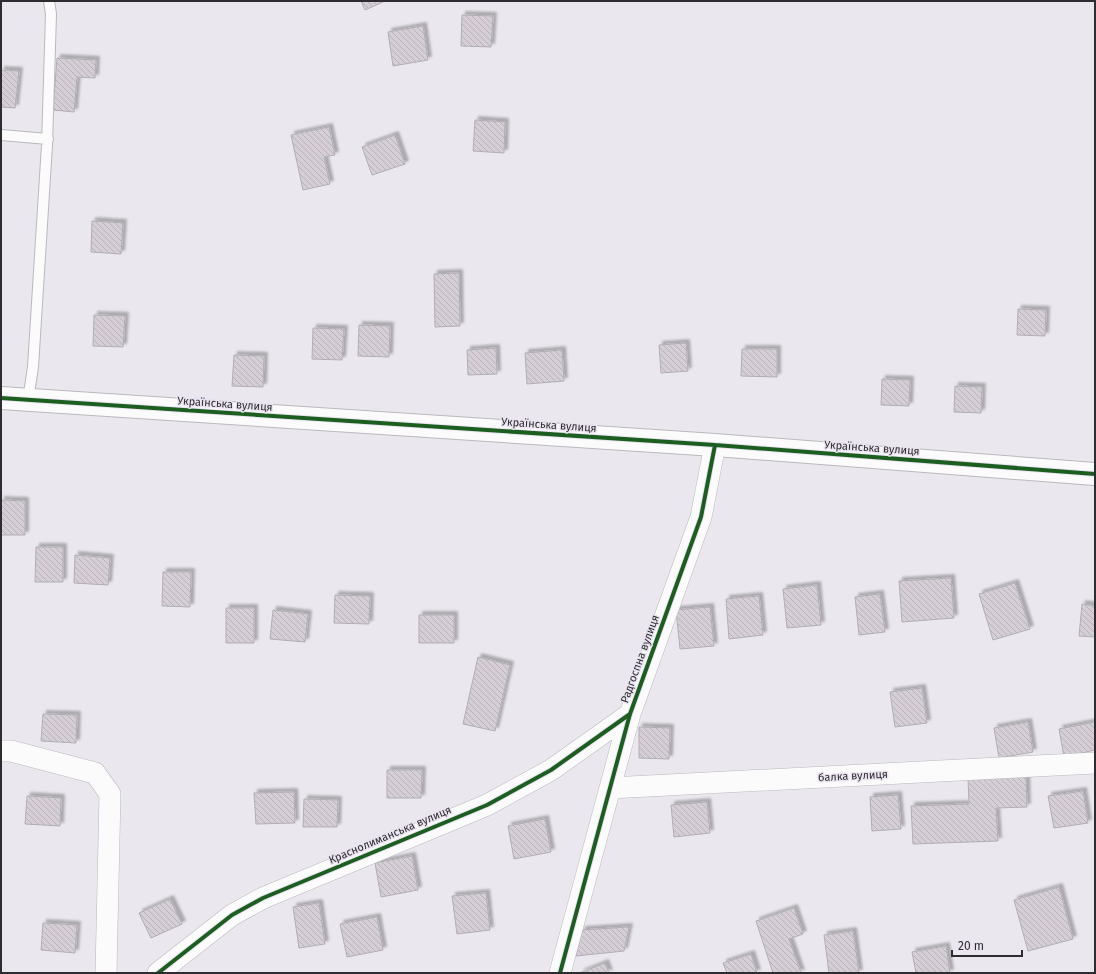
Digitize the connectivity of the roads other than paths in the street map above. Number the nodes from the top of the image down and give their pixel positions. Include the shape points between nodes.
1 (49, 1) edge
2 (1, 135) edge
3 (48, 139) junction
4 (1, 398) edge
5 (28, 400) junction
6 (715, 445) junction
7 (1095, 474) edge
8 (630, 714) junction
9 (1, 751) edge
10 (1095, 763) edge
11 (610, 788) junction
12 (106, 973) edge
13 (153, 973) edge
14 (159, 973) edge
15 (560, 973) edge

1 - 3 lane via 51,14
2 - 3 lane
3 - 5 lane via 33,367
4 - 5 street, Українська вулиця
5 - 6 street, Українська вулиця
6 - 7 street, Українська вулиця
6 - 8 street, Радгоспна вулиця via 701,517
8 - 11 street, Радгоспна вулиця
8 - 14 street, Краснолиманська вулиця via 551,770 487,805 263,898 232,915
9 - 12 street via 11,751 95,773 110,794
10 - 11 street, балка вулиця
11 - 15 street, Радгоспна вулиця
13 - 14 street

